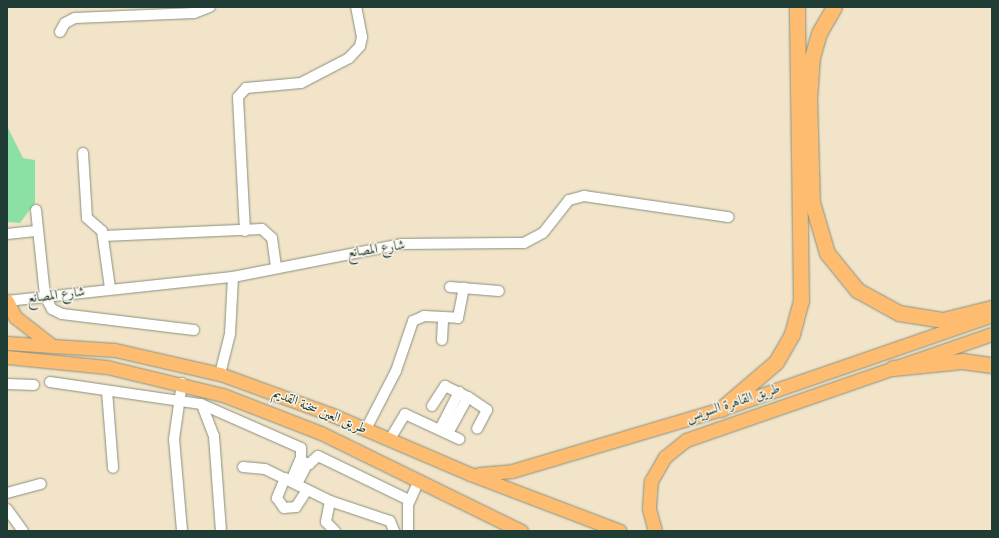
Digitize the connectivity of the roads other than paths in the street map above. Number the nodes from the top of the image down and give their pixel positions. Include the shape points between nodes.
1 (210, 7) edge
2 (356, 7) edge
3 (796, 7) edge
4 (834, 7) edge
5 (60, 32) dead end
6 (83, 153) dead end
7 (36, 210) dead end
8 (728, 217) dead end
9 (245, 231) junction
10 (38, 232) junction
11 (7, 234) edge
12 (103, 236) junction
13 (276, 268) junction
14 (233, 277) junction
15 (450, 287) dead end
16 (110, 288) junction
17 (464, 288) junction
18 (499, 291) dead end
19 (45, 296) junction
20 (7, 301) edge
21 (992, 308) edge
22 (992, 315) edge
23 (444, 318) junction
24 (194, 330) dead end
25 (992, 334) edge
26 (442, 340) dead end
27 (7, 343) edge
28 (50, 344) junction
29 (7, 357) edge
30 (992, 365) edge
31 (893, 368) junction
32 (220, 374) junction
33 (50, 382) dead end
34 (182, 383) junction
35 (7, 384) edge
36 (34, 385) dead end
37 (198, 387) junction
38 (107, 391) junction
39 (464, 395) junction
40 (178, 400) junction
41 (201, 404) junction
42 (432, 406) dead end
43 (721, 409) junction
44 (477, 429) dead end
45 (366, 430) junction
46 (444, 431) junction
47 (459, 439) dead end
48 (390, 440) junction
49 (304, 462) junction
50 (113, 468) dead end
51 (243, 468) dead end
52 (470, 474) junction
53 (419, 480) junction
54 (291, 481) junction
55 (41, 484) dead end
56 (307, 490) junction
57 (7, 493) edge
58 (409, 500) junction
59 (330, 501) junction
60 (7, 508) edge
61 (22, 531) edge
62 (182, 531) edge
63 (221, 531) edge
64 (336, 531) edge
65 (394, 531) edge
66 (408, 531) edge
67 (521, 531) edge
68 (620, 531) edge
69 (655, 531) edge

1 - 5 street via 194,13 75,18 65,22
2 - 9 street via 362,37 356,53 301,83 246,88 238,96
3 - 43 highway via 799,307 792,334 776,362
4 - 21 highway via 819,33 812,57 809,96 812,202 827,253 857,290 900,313 944,320
6 - 12 street via 87,218 98,226
7 - 10 street
8 - 13 street, شارع المصانع via 584,196 563,205 543,233 529,241 401,244
9 - 12 street
9 - 13 street via 262,229 271,235
10 - 11 street
10 - 19 street
12 - 16 street
13 - 14 street, شارع المصانع
14 - 16 street, شارع المصانع
14 - 32 street via 230,334
15 - 17 street
16 - 19 street, شارع المصانع
17 - 18 street
17 - 23 street via 461,315 456,319
19 - 20 street, شارع المصانع
19 - 24 street via 52,309 62,314
20 - 28 main road via 15,317
22 - 43 main road, طريق القاهرة السويس
23 - 26 street
23 - 45 street via 424,316 413,321 396,371
25 - 31 main road, طريق القاهرة السويس
27 - 28 main road, طريق العين سخنة القديم
28 - 32 main road, طريق العين سخنة القديم via 115,350
29 - 34 main road, طريق العين سخنة القديم via 107,367
30 - 31 highway via 962,361
31 - 69 main road, طريق القاهرة السويس via 678,444 659,464 652,481 649,508
32 - 45 main road, طريق العين سخنة القديم
33 - 38 street
34 - 37 main road, طريق العين سخنة القديم
34 - 40 street
35 - 36 street
37 - 41 street
37 - 53 main road, طريق العين سخنة القديم via 322,433
38 - 40 street
38 - 50 street
39 - 42 street via 443,386
39 - 44 street via 487,410
39 - 46 street
40 - 41 street
40 - 62 street via 174,439
41 - 49 street via 301,448
41 - 63 street via 214,436
43 - 52 main road, طريق القاهرة السويس via 512,470
45 - 48 main road, طريق العين سخنة القديم
46 - 47 street
46 - 48 street via 405,414
48 - 52 main road, طريق العين سخنة القديم
49 - 54 street
49 - 58 street via 318,456
51 - 54 street via 264,469
52 - 68 main road, طريق العين سخنة القديم
53 - 58 street
53 - 67 main road, طريق العين سخنة القديم
54 - 56 street
54 - 56 street via 277,498 284,508 296,507
55 - 57 street
56 - 59 street
58 - 66 street
59 - 64 street via 326,522
59 - 65 street via 390,522
60 - 61 street

